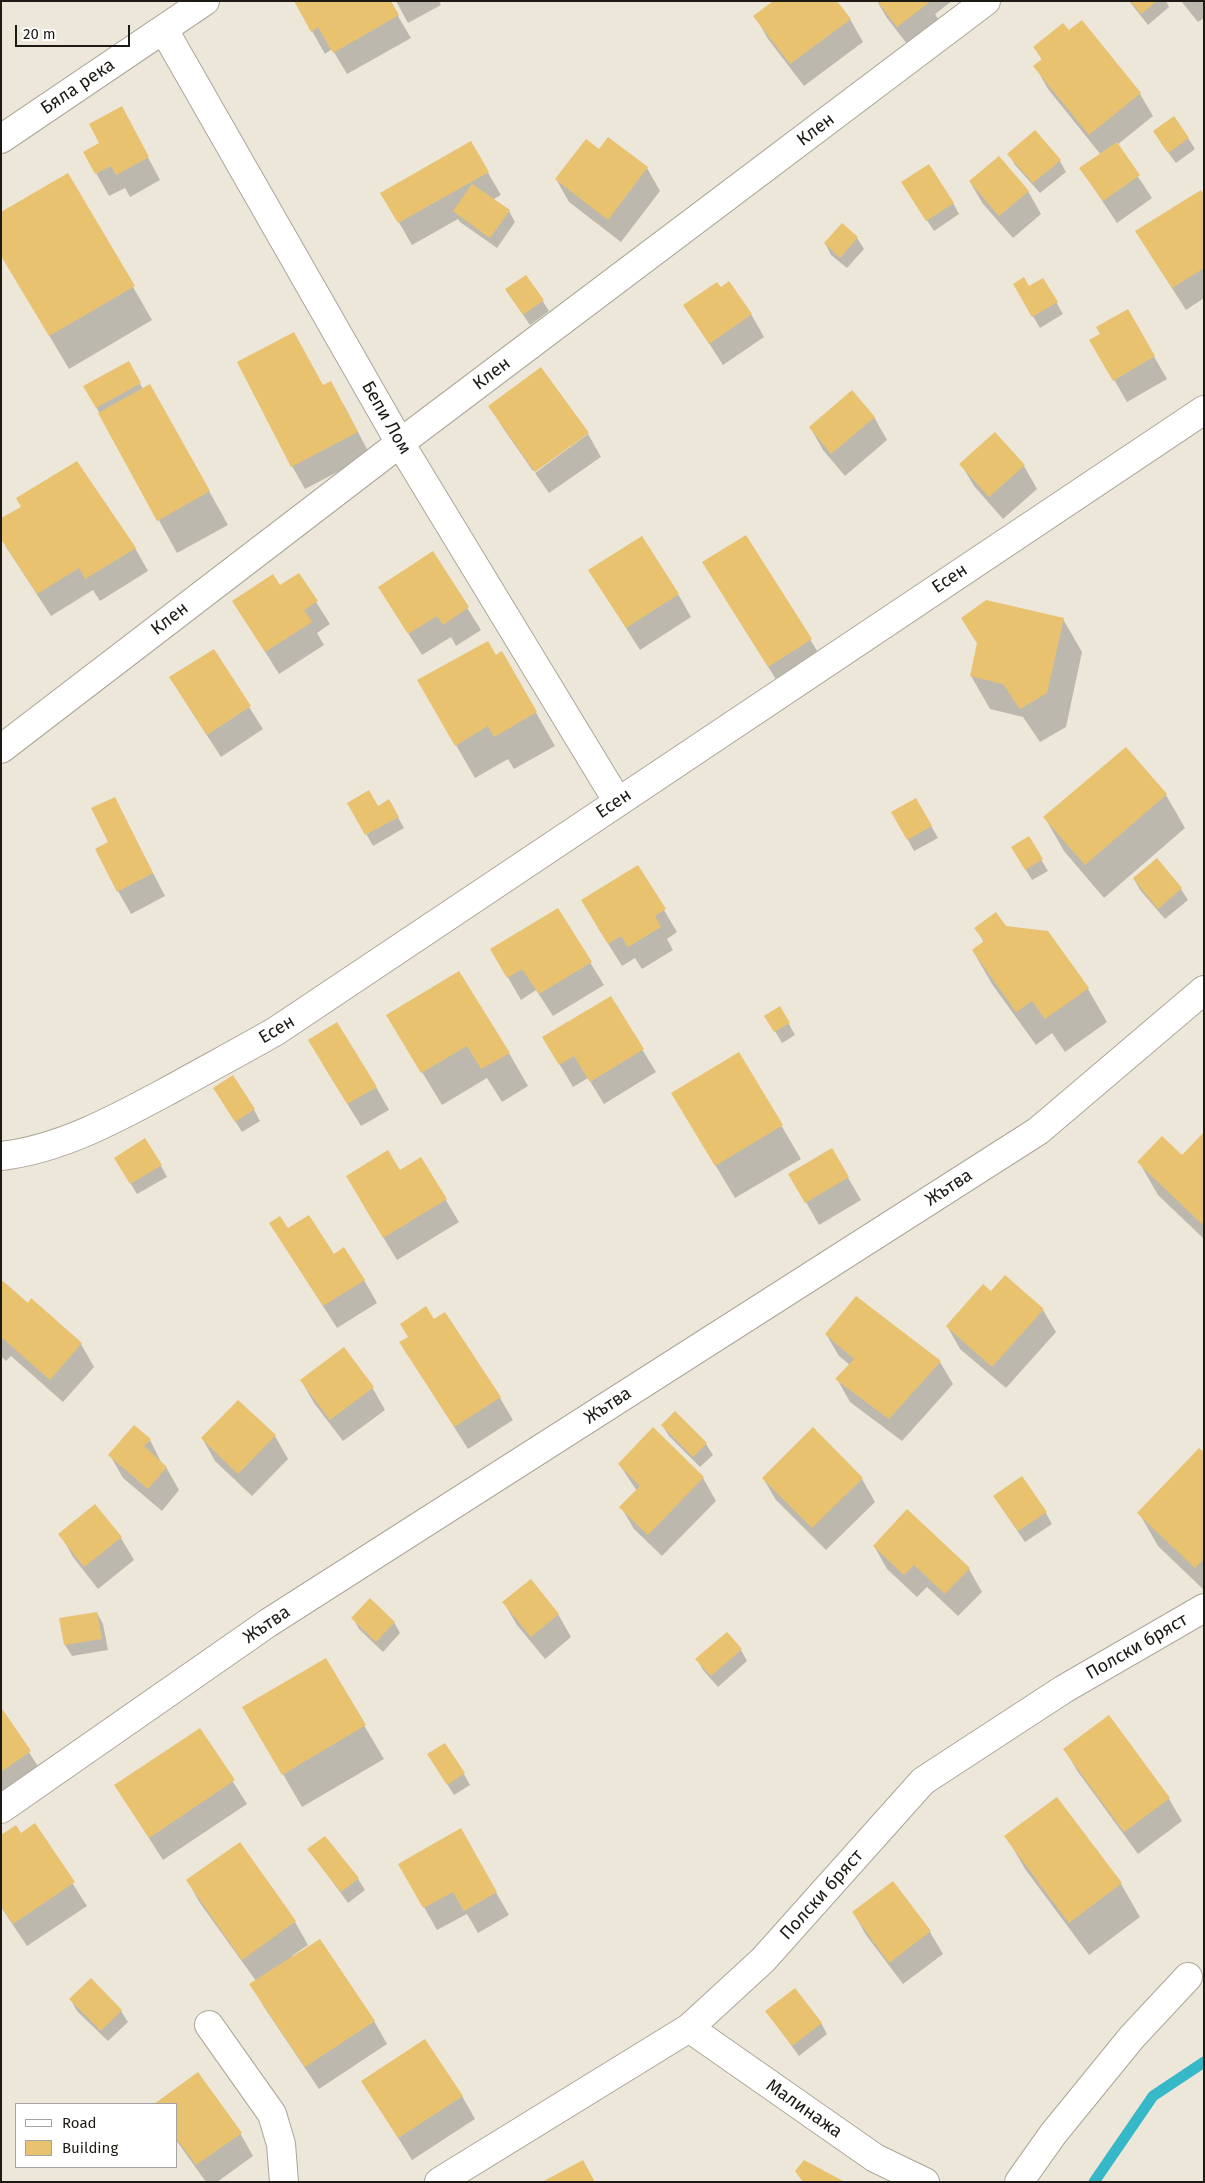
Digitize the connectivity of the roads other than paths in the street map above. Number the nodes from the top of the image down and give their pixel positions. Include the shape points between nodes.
1 (205, 1) edge
2 (986, 1) edge
3 (164, 30) junction
4 (1, 139) edge
5 (1204, 410) edge
6 (400, 443) junction
7 (1, 749) edge
8 (618, 802) junction
9 (1204, 990) edge
10 (1, 1156) edge
11 (1204, 1608) edge
12 (1, 1809) edge
13 (1188, 1977) dead end
14 (209, 2025) dead end
15 (689, 2028) junction
16 (284, 2182) edge
17 (439, 2182) edge
18 (925, 2182) edge
19 (1019, 2182) edge

1 - 3 street, Бяла река
2 - 6 street, Клен
3 - 4 street, Бяла река
3 - 6 street, Бепи Лом
5 - 8 street, Есен
6 - 7 street, Клен
6 - 8 street, Бепи Лом
8 - 10 street, Есен via 276,1031 125,1114 77,1135
9 - 12 street, Жътва via 1038,1131 268,1623
11 - 15 street, Полски бряст via 1064,1689 923,1781 763,1960
13 - 19 street via 1132,2037 1053,2134
14 - 16 street via 272,2114 281,2144
15 - 17 street, Полски бряст
15 - 18 street, Малинажа via 875,2158

